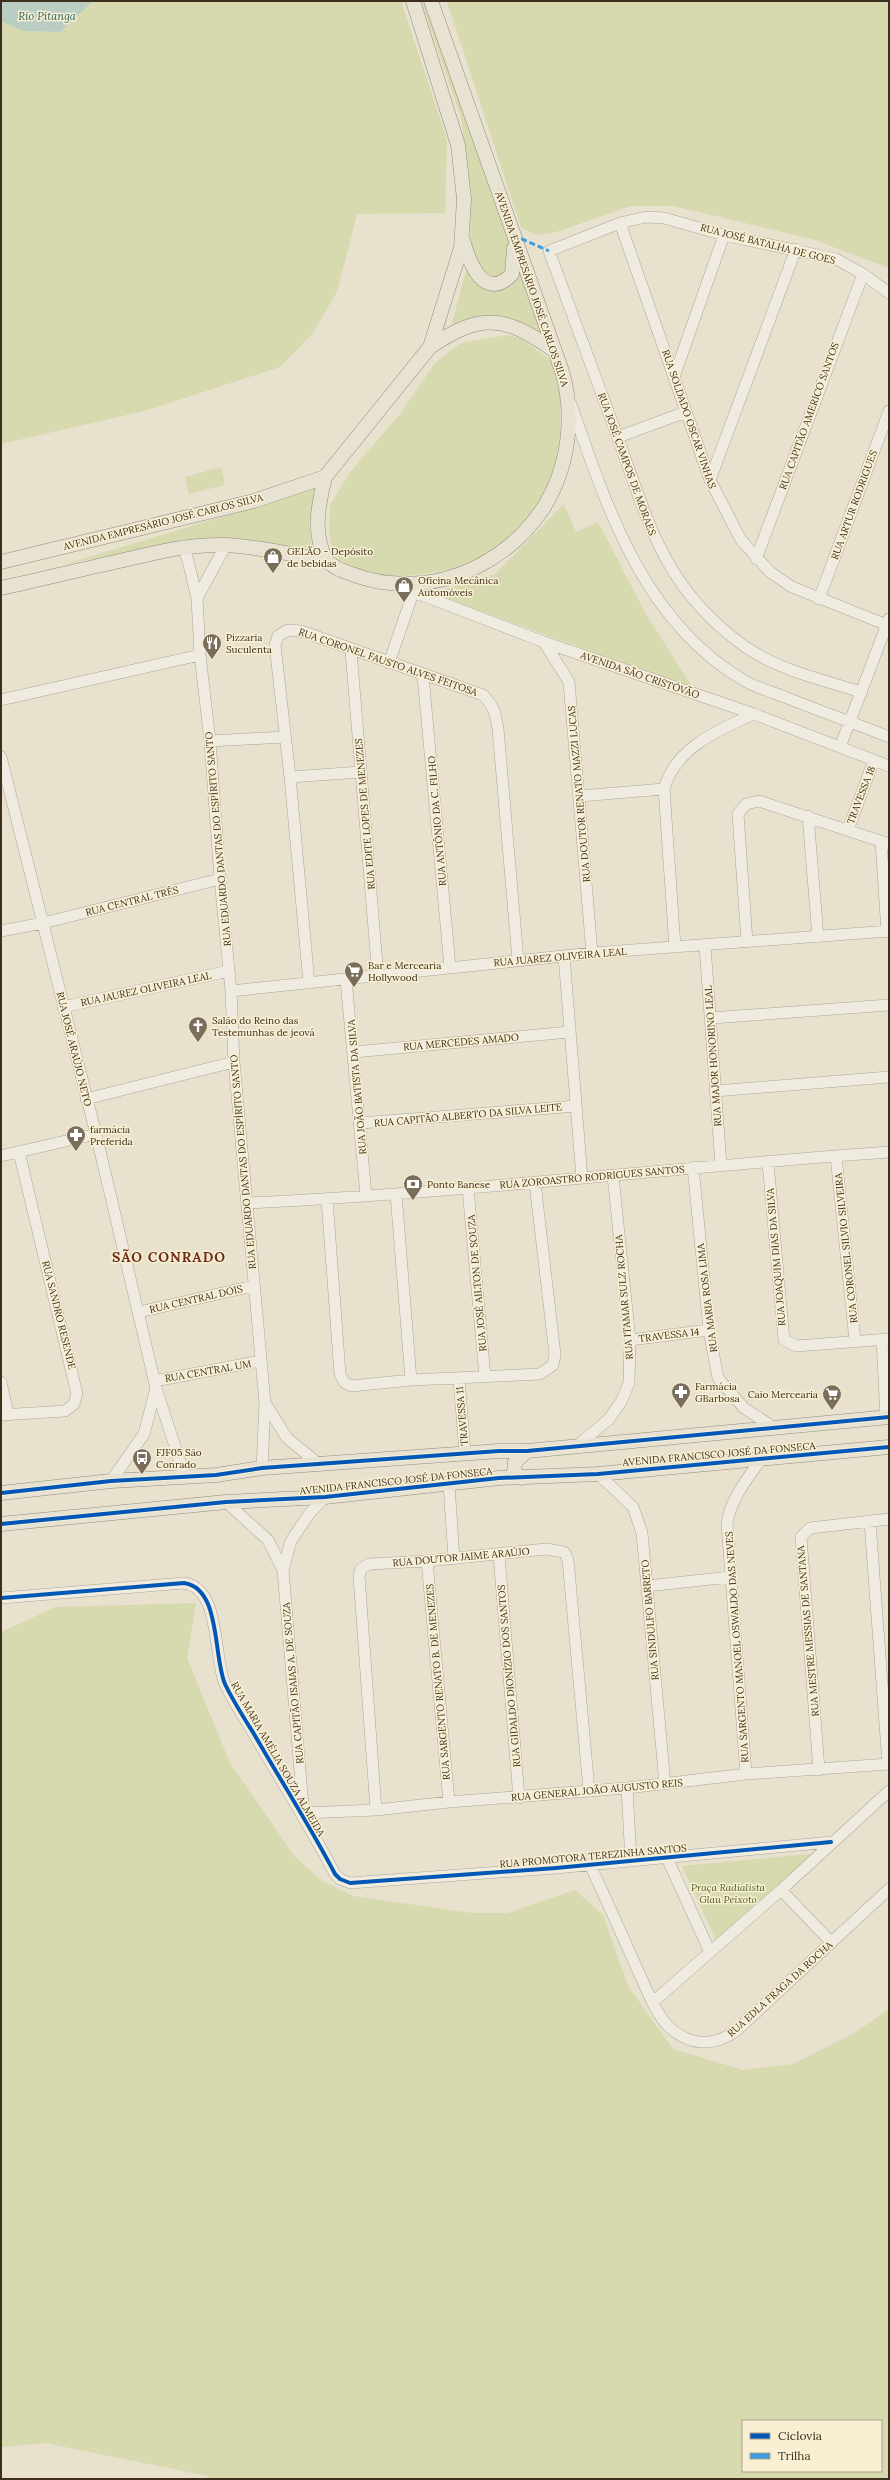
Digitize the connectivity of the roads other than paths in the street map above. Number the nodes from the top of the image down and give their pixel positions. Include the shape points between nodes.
1 (413, 1) edge
2 (431, 1) edge
3 (620, 223) junction
4 (724, 235) junction
5 (463, 239) junction
6 (515, 240) junction
7 (796, 249) junction
8 (549, 250) joint
9 (863, 274) junction
10 (889, 293) edge
11 (430, 347) junction
12 (552, 350) junction
13 (674, 377) junction
14 (570, 401) junction
15 (889, 411) edge
16 (686, 412) junction
17 (618, 438) junction
18 (325, 477) junction
19 (710, 480) junction
20 (182, 546) junction
21 (226, 546) junction
22 (756, 559) junction
23 (1, 562) edge
24 (327, 562) junction
25 (390, 583) junction
26 (1, 588) edge
27 (413, 593) junction
28 (197, 598) junction
29 (819, 599) junction
30 (888, 622) edge
31 (544, 642) junction
32 (351, 651) junction
33 (884, 652) edge
34 (200, 655) junction
35 (389, 663) junction
36 (423, 676) junction
37 (862, 692) junction
38 (1, 700) edge
39 (754, 714) junction
40 (850, 722) junction
41 (285, 737) junction
42 (889, 737) edge
43 (210, 741) junction
44 (840, 747) junction
45 (1, 757) edge
46 (874, 760) junction
47 (889, 766) edge
48 (361, 772) junction
49 (290, 777) junction
50 (664, 789) junction
51 (580, 796) junction
52 (808, 816) junction
53 (848, 830) junction
54 (885, 842) edge
55 (220, 879) junction
56 (43, 923) junction
57 (1, 932) edge
58 (888, 932) edge
59 (818, 937) junction
60 (747, 942) junction
61 (705, 946) junction
62 (675, 947) junction
63 (592, 953) junction
64 (564, 956) junction
65 (518, 960) junction
66 (450, 968) junction
67 (229, 971) junction
68 (378, 977) junction
69 (346, 980) junction
70 (309, 983) junction
71 (231, 991) junction
72 (889, 1005) edge
73 (63, 1007) junction
74 (711, 1018) junction
75 (569, 1032) junction
76 (354, 1052) junction
77 (234, 1062) junction
78 (889, 1077) edge
79 (715, 1091) junction
80 (86, 1098) junction
81 (576, 1106) junction
82 (361, 1124) junction
83 (96, 1134) junction
84 (19, 1152) junction
85 (889, 1152) edge
86 (1, 1156) edge
87 (836, 1156) junction
88 (768, 1163) junction
89 (721, 1166) junction
90 (693, 1167) junction
91 (613, 1176) junction
92 (582, 1178) junction
93 (535, 1183) junction
94 (468, 1188) junction
95 (396, 1194) junction
96 (366, 1195) junction
97 (326, 1199) junction
98 (248, 1203) junction
99 (253, 1286) junction
100 (139, 1312) junction
101 (709, 1330) junction
102 (886, 1339) edge
103 (630, 1340) junction
104 (855, 1341) junction
105 (260, 1361) junction
106 (486, 1377) junction
107 (459, 1379) junction
108 (411, 1380) junction
109 (1, 1382) edge
110 (156, 1384) junction
111 (265, 1404) junction
112 (4, 1414) edge
113 (888, 1417) edge
114 (772, 1427) junction
115 (576, 1446) junction
116 (889, 1447) edge
117 (499, 1451) junction
118 (528, 1451) junction
119 (465, 1453) junction
120 (762, 1458) junction
121 (320, 1465) junction
122 (262, 1468) junction
123 (598, 1474) junction
124 (185, 1477) junction
125 (499, 1478) junction
126 (521, 1478) junction
127 (111, 1482) junction
128 (449, 1485) junction
129 (1, 1493) edge
130 (325, 1497) junction
131 (226, 1502) junction
132 (889, 1519) edge
133 (870, 1522) junction
134 (1, 1524) edge
135 (499, 1555) junction
136 (454, 1559) junction
137 (427, 1561) junction
138 (283, 1570) junction
139 (730, 1577) junction
140 (647, 1586) junction
141 (1, 1598) edge
142 (888, 1764) edge
143 (819, 1770) junction
144 (746, 1774) junction
145 (664, 1784) junction
146 (626, 1788) junction
147 (589, 1790) junction
148 (889, 1791) edge
149 (519, 1798) junction
150 (450, 1802) junction
151 (376, 1810) junction
152 (304, 1817) junction
153 (831, 1842) junction
154 (667, 1858) junction
155 (631, 1860) junction
156 (590, 1865) junction
157 (356, 1883) joint
158 (889, 1889) edge
159 (780, 1890) junction
160 (831, 1942) junction
161 (710, 1952) junction
162 (653, 2002) junction

1 - 5 main road via 458,145 464,199
2 - 6 main road, AVENIDA EMPRESÁRIO JOSÉ CARLOS SILVA
3 - 4 street, RUA JOSÉ BATALHA DE GOES via 646,217 664,218
3 - 8 street, RUA JOSÉ BATALHA DE GOES
3 - 13 street, RUA SOLDADO OSCAR VINHAS
4 - 7 street, RUA JOSÉ BATALHA DE GOES
4 - 13 street
5 - 6 main road via 474,272 480,279 499,284 512,274
5 - 11 main road via 456,270
6 - 12 main road, AVENIDA EMPRESÁRIO JOSÉ CARLOS SILVA
7 - 9 street, RUA JOSÉ BATALHA DE GOES via 836,259
7 - 19 street
8 - 17 street, RUA JOSÉ CAMPOS DE MORAES
9 - 10 street, RUA JOSÉ BATALHA DE GOES
9 - 22 street, RUA CAPITÃO AMERICO SANTOS
11 - 12 main road via 460,328 490,322 513,325
11 - 18 main road
12 - 14 main road, AVENIDA EMPRESÁRIO JOSÉ CARLOS SILVA via 562,371
13 - 16 street, RUA SOLDADO OSCAR VINHAS
14 - 25 main road, AVENIDA EMPRESÁRIO JOSÉ CARLOS SILVA via 561,471 549,498 524,534 498,557 459,575 437,580
14 - 40 street via 600,489 632,559 660,605 684,634 708,656 747,682
15 - 29 street, RUA ARTUR RODRIGUES
16 - 17 street
16 - 19 street, RUA SOLDADO OSCAR VINHAS
17 - 37 street, RUA JOSÉ CAMPOS DE MORAES via 643,513 663,556 699,607 745,647 769,660
18 - 23 main road, AVENIDA EMPRESÁRIO JOSÉ CARLOS SILVA via 254,502
18 - 24 main road via 317,529
19 - 22 street, RUA SOLDADO OSCAR VINHAS via 741,540
20 - 21 main road, AVENIDA EMPRESÁRIO JOSÉ CARLOS SILVA
20 - 26 main road, AVENIDA EMPRESÁRIO JOSÉ CARLOS SILVA
20 - 28 street, RUA EDUARDO DANTAS DO ESPÍRITO SANTO
21 - 24 main road, AVENIDA EMPRESÁRIO JOSÉ CARLOS SILVA
21 - 28 street
22 - 29 street, RUA SOLDADO OSCAR VINHAS via 783,581
24 - 25 main road, AVENIDA EMPRESÁRIO JOSÉ CARLOS SILVA via 353,574
25 - 27 street, AVENIDA SÃO CRISTÓVÃO
27 - 31 street, AVENIDA SÃO CRISTÓVÃO
27 - 35 street
28 - 34 street, RUA EDUARDO DANTAS DO ESPÍRITO SANTO
29 - 30 street, RUA SOLDADO OSCAR VINHAS
30 - 33 street
31 - 39 street, AVENIDA SÃO CRISTÓVÃO
31 - 51 street, RUA DOUTOR RENATO MAZZI LUCAS via 569,682
32 - 35 street, RUA CORONEL FAUSTO ALVES FEITOSA
32 - 41 street, RUA CORONEL FAUSTO ALVES FEITOSA via 301,631 288,630 278,636 275,645
32 - 48 street, RUA EDITE LOPES DE MENEZES
33 - 37 street
34 - 38 street
34 - 43 street, RUA EDUARDO DANTAS DO ESPÍRITO SANTO
35 - 36 street, RUA CORONEL FAUSTO ALVES FEITOSA
36 - 65 street, RUA CORONEL FAUSTO ALVES FEITOSA via 483,695 495,709
36 - 66 street, RUA ANTÔNIO DA C. FILHO
37 - 40 street
39 - 44 street, AVENIDA SÃO CRISTÓVÃO
39 - 50 street via 719,730 688,751 667,778
40 - 42 street
40 - 44 street
41 - 43 street
41 - 49 street, RUA CORONEL FAUSTO ALVES FEITOSA
43 - 55 street, RUA EDUARDO DANTAS DO ESPÍRITO SANTO
44 - 46 street, AVENIDA SÃO CRISTÓVÃO
45 - 56 street, RUA JOSÉ ARAÚJO NETO
46 - 47 street, AVENIDA SÃO CRISTÓVÃO
46 - 53 street, TRAVESSA 18
48 - 49 street
48 - 68 street, RUA EDITE LOPES DE MENEZES
49 - 70 street, RUA CORONEL FAUSTO ALVES FEITOSA
50 - 51 street
50 - 62 street
51 - 63 street, RUA DOUTOR RENATO MAZZI LUCAS
52 - 53 street
52 - 59 street
52 - 60 street via 756,800 746,804 738,814
53 - 54 street
54 - 58 street
55 - 56 street, RUA CENTRAL TRÊS
55 - 67 street, RUA EDUARDO DANTAS DO ESPÍRITO SANTO
56 - 57 street, RUA CENTRAL TRÊS
56 - 73 street, RUA JOSÉ ARAÚJO NETO
58 - 59 street, RUA JUAREZ OLIVEIRA LEAL
59 - 60 street, RUA JUAREZ OLIVEIRA LEAL
60 - 61 street, RUA JUAREZ OLIVEIRA LEAL
61 - 62 street, RUA JUAREZ OLIVEIRA LEAL
61 - 74 street, RUA MAJOR HONORINO LEAL
62 - 63 street, RUA JUAREZ OLIVEIRA LEAL
63 - 64 street, RUA JUAREZ OLIVEIRA LEAL
64 - 65 street, RUA JUAREZ OLIVEIRA LEAL
64 - 75 street
65 - 66 street, RUA JUAREZ OLIVEIRA LEAL
66 - 68 street, RUA JUAREZ OLIVEIRA LEAL
67 - 71 street, RUA EDUARDO DANTAS DO ESPÍRITO SANTO
67 - 73 street, RUA JAUREZ OLIVEIRA LEAL
68 - 69 street, RUA JUAREZ OLIVEIRA LEAL
69 - 70 street, RUA JUAREZ OLIVEIRA LEAL
69 - 76 street, RUA JOÃO BATISTA DA SILVA
70 - 71 street, RUA JUAREZ OLIVEIRA LEAL
71 - 77 street, RUA EDUARDO DANTAS DO ESPÍRITO SANTO
72 - 74 street
73 - 80 street, RUA JOSÉ ARAÚJO NETO
74 - 79 street, RUA MAJOR HONORINO LEAL
75 - 76 street, RUA MERCEDES AMADO
75 - 81 street
76 - 82 street, RUA JOÃO BATISTA DA SILVA
77 - 80 street
77 - 98 street, RUA EDUARDO DANTAS DO ESPÍRITO SANTO
78 - 79 street
79 - 89 street, RUA MAJOR HONORINO LEAL
80 - 83 street, RUA JOSÉ ARAÚJO NETO
81 - 82 street, RUA CAPITÃO ALBERTO DA SILVA LEITE
81 - 92 street
82 - 96 street, RUA JOÃO BATISTA DA SILVA
83 - 84 street
83 - 100 street, RUA JOSÉ ARAÚJO NETO
84 - 86 street
84 - 112 street, RUA SANDRO RESENDE via 77,1394 74,1404 64,1411
85 - 87 street, RUA ZOROASTRO RODRIGUES SANTOS
87 - 88 street, RUA ZOROASTRO RODRIGUES SANTOS
87 - 104 street, RUA CORONEL SILVIO SILVEIRA
88 - 89 street, RUA ZOROASTRO RODRIGUES SANTOS
88 - 104 street, RUA JOAQUIM DIAS DA SILVA via 784,1340 796,1346
89 - 90 street, RUA ZOROASTRO RODRIGUES SANTOS
90 - 91 street, RUA ZOROASTRO RODRIGUES SANTOS
90 - 101 street, RUA MARIA ROSA LIMA
91 - 92 street, RUA ZOROASTRO RODRIGUES SANTOS
91 - 103 street, RUA ITAMAR SULZ ROCHA
92 - 93 street, RUA ZOROASTRO RODRIGUES SANTOS
93 - 94 street, RUA ZOROASTRO RODRIGUES SANTOS
93 - 106 street via 555,1360 549,1369 540,1374
94 - 95 street, RUA ZOROASTRO RODRIGUES SANTOS
94 - 106 street, RUA JOSÉ AILTON DE SOUZA
95 - 96 street, RUA ZOROASTRO RODRIGUES SANTOS
95 - 108 street
96 - 97 street, RUA ZOROASTRO RODRIGUES SANTOS
97 - 98 street, RUA ZOROASTRO RODRIGUES SANTOS
97 - 108 street via 341,1379 351,1386
98 - 99 street, RUA EDUARDO DANTAS DO ESPÍRITO SANTO
99 - 100 street, RUA CENTRAL DOIS
99 - 105 street, RUA EDUARDO DANTAS DO ESPÍRITO SANTO
100 - 110 street, RUA JOSÉ ARAÚJO NETO
101 - 103 street, TRAVESSA 14
101 - 114 street, RUA MARIA ROSA LIMA via 720,1382 750,1413
102 - 104 street, RUA JOAQUIM DIAS DA SILVA
102 - 113 street
103 - 115 street, RUA ITAMAR SULZ ROCHA via 630,1383 625,1394 609,1419
105 - 110 street, RUA CENTRAL UM
105 - 111 street, RUA EDUARDO DANTAS DO ESPÍRITO SANTO
106 - 107 street
107 - 108 street
107 - 119 street, TRAVESSA 11
109 - 112 street
110 - 124 street, RUA JOSÉ ARAÚJO NETO
110 - 127 street via 144,1434
111 - 121 street, RUA EDUARDO DANTAS DO ESPÍRITO SANTO via 287,1438
111 - 122 street
113 - 114 main road, AVENIDA FRANCISCO JOSÉ DA FONSECA
114 - 115 main road, AVENIDA FRANCISCO JOSÉ DA FONSECA
115 - 118 main road, AVENIDA FRANCISCO JOSÉ DA FONSECA
116 - 120 main road, AVENIDA FRANCISCO JOSÉ DA FONSECA
117 - 118 main road, AVENIDA FRANCISCO JOSÉ DA FONSECA
117 - 119 main road, AVENIDA FRANCISCO JOSÉ DA FONSECA
117 - 125 main road via 505,1462
118 - 126 main road via 515,1462 514,1472
119 - 121 main road, AVENIDA FRANCISCO JOSÉ DA FONSECA
120 - 123 main road, AVENIDA FRANCISCO JOSÉ DA FONSECA
120 - 139 street, RUA SARGENTO MANOEL OSWALDO DAS NEVES via 739,1491 728,1516
121 - 122 main road, AVENIDA FRANCISCO JOSÉ DA FONSECA
122 - 124 main road, AVENIDA FRANCISCO JOSÉ DA FONSECA
123 - 126 main road, AVENIDA FRANCISCO JOSÉ DA FONSECA
123 - 140 street, RUA SINDULFO BARRETO via 633,1507 638,1515
124 - 127 main road, AVENIDA FRANCISCO JOSÉ DA FONSECA
125 - 126 main road, AVENIDA FRANCISCO JOSÉ DA FONSECA
125 - 128 main road, AVENIDA FRANCISCO JOSÉ DA FONSECA
127 - 129 main road, AVENIDA FRANCISCO JOSÉ DA FONSECA
128 - 130 main road, AVENIDA FRANCISCO JOSÉ DA FONSECA
128 - 136 street
130 - 131 main road, AVENIDA FRANCISCO JOSÉ DA FONSECA
130 - 138 street, RUA CAPITÃO ISAIAS A. DE SOUZA via 309,1514 291,1541
131 - 134 main road, AVENIDA FRANCISCO JOSÉ DA FONSECA
131 - 138 street, RUA CAPITÃO ISAIAS A. DE SOUZA via 268,1540
132 - 133 street, RUA MESTRE MESSIAS DE SANTANA
133 - 142 street
133 - 143 street, RUA MESTRE MESSIAS DE SANTANA via 810,1528 801,1537
135 - 136 street, RUA DOUTOR JAIME ARAÚJO
135 - 147 street, RUA DOUTOR JAIME ARAÚJO via 546,1549 558,1550 567,1556
135 - 149 street, RUA GIDALDO DIONÍZIO DOS SANTOS
136 - 137 street, RUA DOUTOR JAIME ARAÚJO
137 - 150 street, RUA SARGENTO RENATO B. DE MENEZES
137 - 151 street, RUA DOUTOR JAIME ARAÚJO via 369,1564 359,1573
138 - 152 street, RUA CAPITÃO ISAIAS A. DE SOUZA
139 - 140 street
139 - 144 street, RUA SARGENTO MANOEL OSWALDO DAS NEVES
140 - 145 street, RUA SINDULFO BARRETO
141 - 152 street, RUA MARIA AMÉLIA SOUZA ALMEIDA via 193,1584 209,1602 216,1646 226,1684
142 - 143 street, RUA GENERAL JOÃO AUGUSTO REIS
143 - 144 street, RUA GENERAL JOÃO AUGUSTO REIS
144 - 145 street, RUA GENERAL JOÃO AUGUSTO REIS
145 - 146 street, RUA GENERAL JOÃO AUGUSTO REIS
146 - 147 street, RUA GENERAL JOÃO AUGUSTO REIS
146 - 155 street
147 - 149 street, RUA GENERAL JOÃO AUGUSTO REIS
148 - 153 street
149 - 150 street, RUA GENERAL JOÃO AUGUSTO REIS
150 - 151 street, RUA GENERAL JOÃO AUGUSTO REIS
151 - 152 street, RUA GENERAL JOÃO AUGUSTO REIS
152 - 157 street, RUA MARIA AMÉLIA SOUZA ALMEIDA via 336,1874 340,1879
153 - 154 street, RUA PROMOTORA TEREZINHA SANTOS
153 - 159 street
154 - 155 street, RUA PROMOTORA TEREZINHA SANTOS
154 - 161 street
155 - 156 street, RUA PROMOTORA TEREZINHA SANTOS
156 - 157 street, RUA PROMOTORA TEREZINHA SANTOS
156 - 162 street, RUA EDLA FRAGA DA ROCHA
158 - 160 street, RUA EDLA FRAGA DA ROCHA
159 - 160 street
159 - 161 street
160 - 162 street, RUA EDLA FRAGA DA ROCHA via 736,2031 714,2042 692,2042 679,2034 667,2025
161 - 162 street

